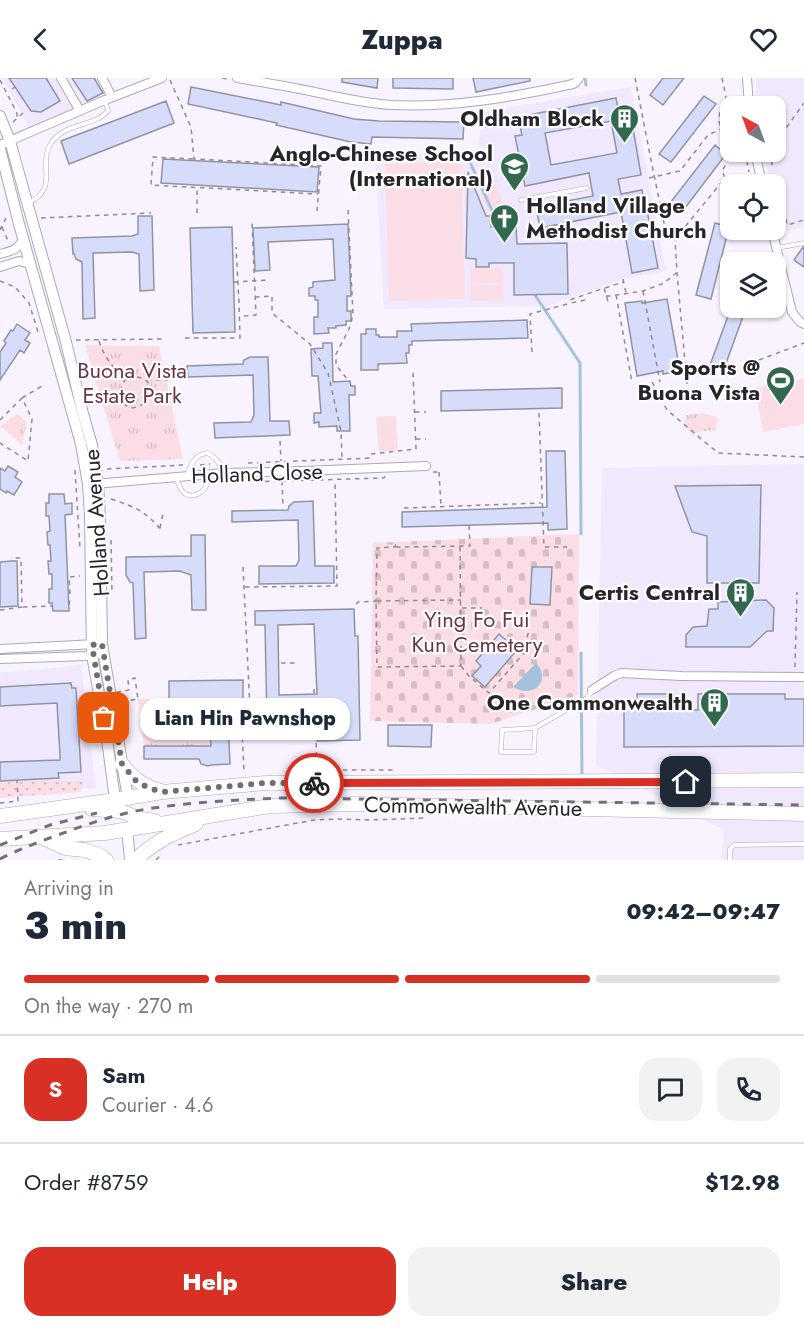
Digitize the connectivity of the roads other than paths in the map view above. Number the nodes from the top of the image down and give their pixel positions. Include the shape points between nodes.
1 (61, 78) edge
2 (102, 78) edge
3 (237, 78) edge
4 (579, 78) edge
5 (747, 78) edge
6 (166, 79) edge
7 (748, 96) edge
8 (109, 98) junction
9 (77, 112) junction
10 (2, 121) edge
11 (3, 145) edge
12 (587, 188) dead end
13 (521, 201) dead end
14 (27, 203) junction
15 (23, 238) junction
16 (774, 240) edge
17 (804, 243) edge
18 (776, 248) junction
19 (0, 254) edge
20 (30, 264) junction
21 (0, 267) edge
22 (804, 324) edge
23 (426, 466) dead end
24 (225, 473) junction
25 (209, 474) junction
26 (187, 475) junction
27 (176, 476) junction
28 (93, 484) junction
29 (0, 649) edge
30 (98, 649) junction
31 (0, 659) edge
32 (804, 677) edge
33 (592, 690) joint
34 (535, 728) junction
35 (122, 764) junction
36 (804, 780) edge
37 (162, 792) junction
38 (121, 803) junction
39 (804, 814) edge
40 (0, 816) edge
41 (215, 816) junction
42 (166, 824) junction
43 (127, 829) junction
44 (105, 833) junction
45 (40, 837) junction
46 (0, 839) edge
47 (804, 844) edge
48 (106, 860) edge
49 (130, 860) edge
50 (136, 860) edge
51 (730, 860) edge

1 - 9 street
2 - 8 street
3 - 4 street via 389,105 423,106 524,95 573,84
5 - 7 street
6 - 8 street
8 - 9 street
8 - 14 lane via 104,116 65,130 52,141 46,152 44,188 35,200
9 - 11 street
10 - 11 street, Holland Avenue
11 - 14 street, Holland Avenue
11 - 15 street, Holland Avenue
12 - 13 lane
14 - 28 street, Holland Avenue via 92,445
15 - 19 street via 14,250
15 - 20 street, Holland Avenue
16 - 18 street
17 - 18 lane
18 - 22 street via 792,312
20 - 21 street via 19,261
20 - 28 street, Holland Avenue
23 - 24 street, Holland Close
24 - 25 street, Holland Close
24 - 26 lane via 215,458 202,453 193,460
25 - 26 street, Holland Close
25 - 27 lane via 207,487 193,496 182,491
26 - 27 street, Holland Close
27 - 28 street, Holland Close
28 - 30 street, Holland Avenue via 90,549
29 - 30 street
30 - 31 street
30 - 35 street, Holland Avenue
30 - 38 street, Holland Avenue via 107,740
32 - 33 street via 621,673
33 - 34 lane via 587,698
34 - 34 lane via 534,752 501,752 502,730
35 - 37 main road via 137,782
35 - 38 street, Holland Avenue
36 - 37 main road, Commonwealth Avenue via 266,783
37 - 38 main road, Commonwealth Avenue
38 - 40 main road via 95,810 80,805
38 - 42 main road via 141,819
38 - 43 main road
38 - 44 main road
39 - 41 main road, Commonwealth Avenue via 359,804 270,806
41 - 42 main road, Commonwealth Avenue
41 - 50 main road via 165,837
42 - 43 main road, Commonwealth Avenue
43 - 44 main road, Commonwealth Avenue
43 - 49 street
44 - 45 main road, Commonwealth Avenue
45 - 46 main road, Commonwealth Avenue
45 - 48 main road
47 - 51 lane via 734,845

